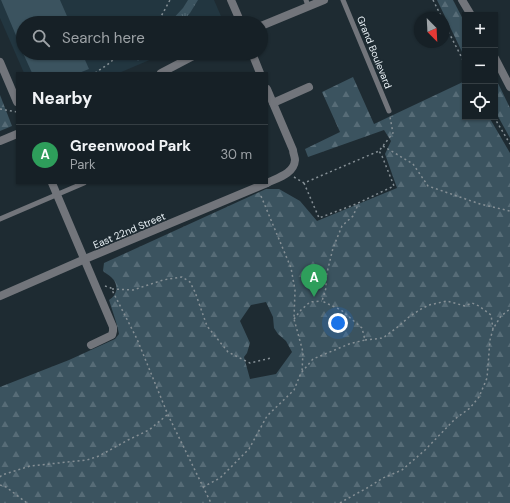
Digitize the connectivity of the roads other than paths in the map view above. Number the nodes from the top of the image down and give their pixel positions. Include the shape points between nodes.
1 (231, 0) edge
2 (324, 0) edge
3 (343, 0) edge
4 (462, 0) edge
5 (307, 3) edge
6 (469, 12) edge
7 (238, 16) edge
8 (268, 22) edge
9 (186, 60) edge
10 (255, 60) edge
11 (0, 62) edge
12 (498, 64) edge
13 (163, 72) edge
14 (260, 72) edge
15 (309, 87) dead end
16 (510, 87) edge
17 (268, 94) edge
18 (16, 100) edge
19 (270, 104) edge
20 (389, 111) road end
21 (16, 134) edge
22 (0, 141) edge
23 (268, 183) edge
24 (52, 184) edge
25 (82, 184) edge
26 (265, 184) edge
27 (57, 194) junction
28 (0, 219) edge
29 (85, 259) junction
30 (0, 296) edge
31 (91, 345) dead end

1 - 7 street
2 - 5 street
3 - 20 lane, Grand Boulevard
4 - 6 street
5 - 8 street
9 - 13 street
10 - 14 street
11 - 18 street
12 - 16 street
15 - 19 street
17 - 19 street
19 - 23 street, East 22nd Street via 295,161 288,173
21 - 22 street
24 - 27 street
25 - 27 lane
26 - 29 street, East 22nd Street
27 - 28 lane
27 - 29 street
29 - 30 street, East 22nd Street
29 - 31 street via 113,331 112,335

